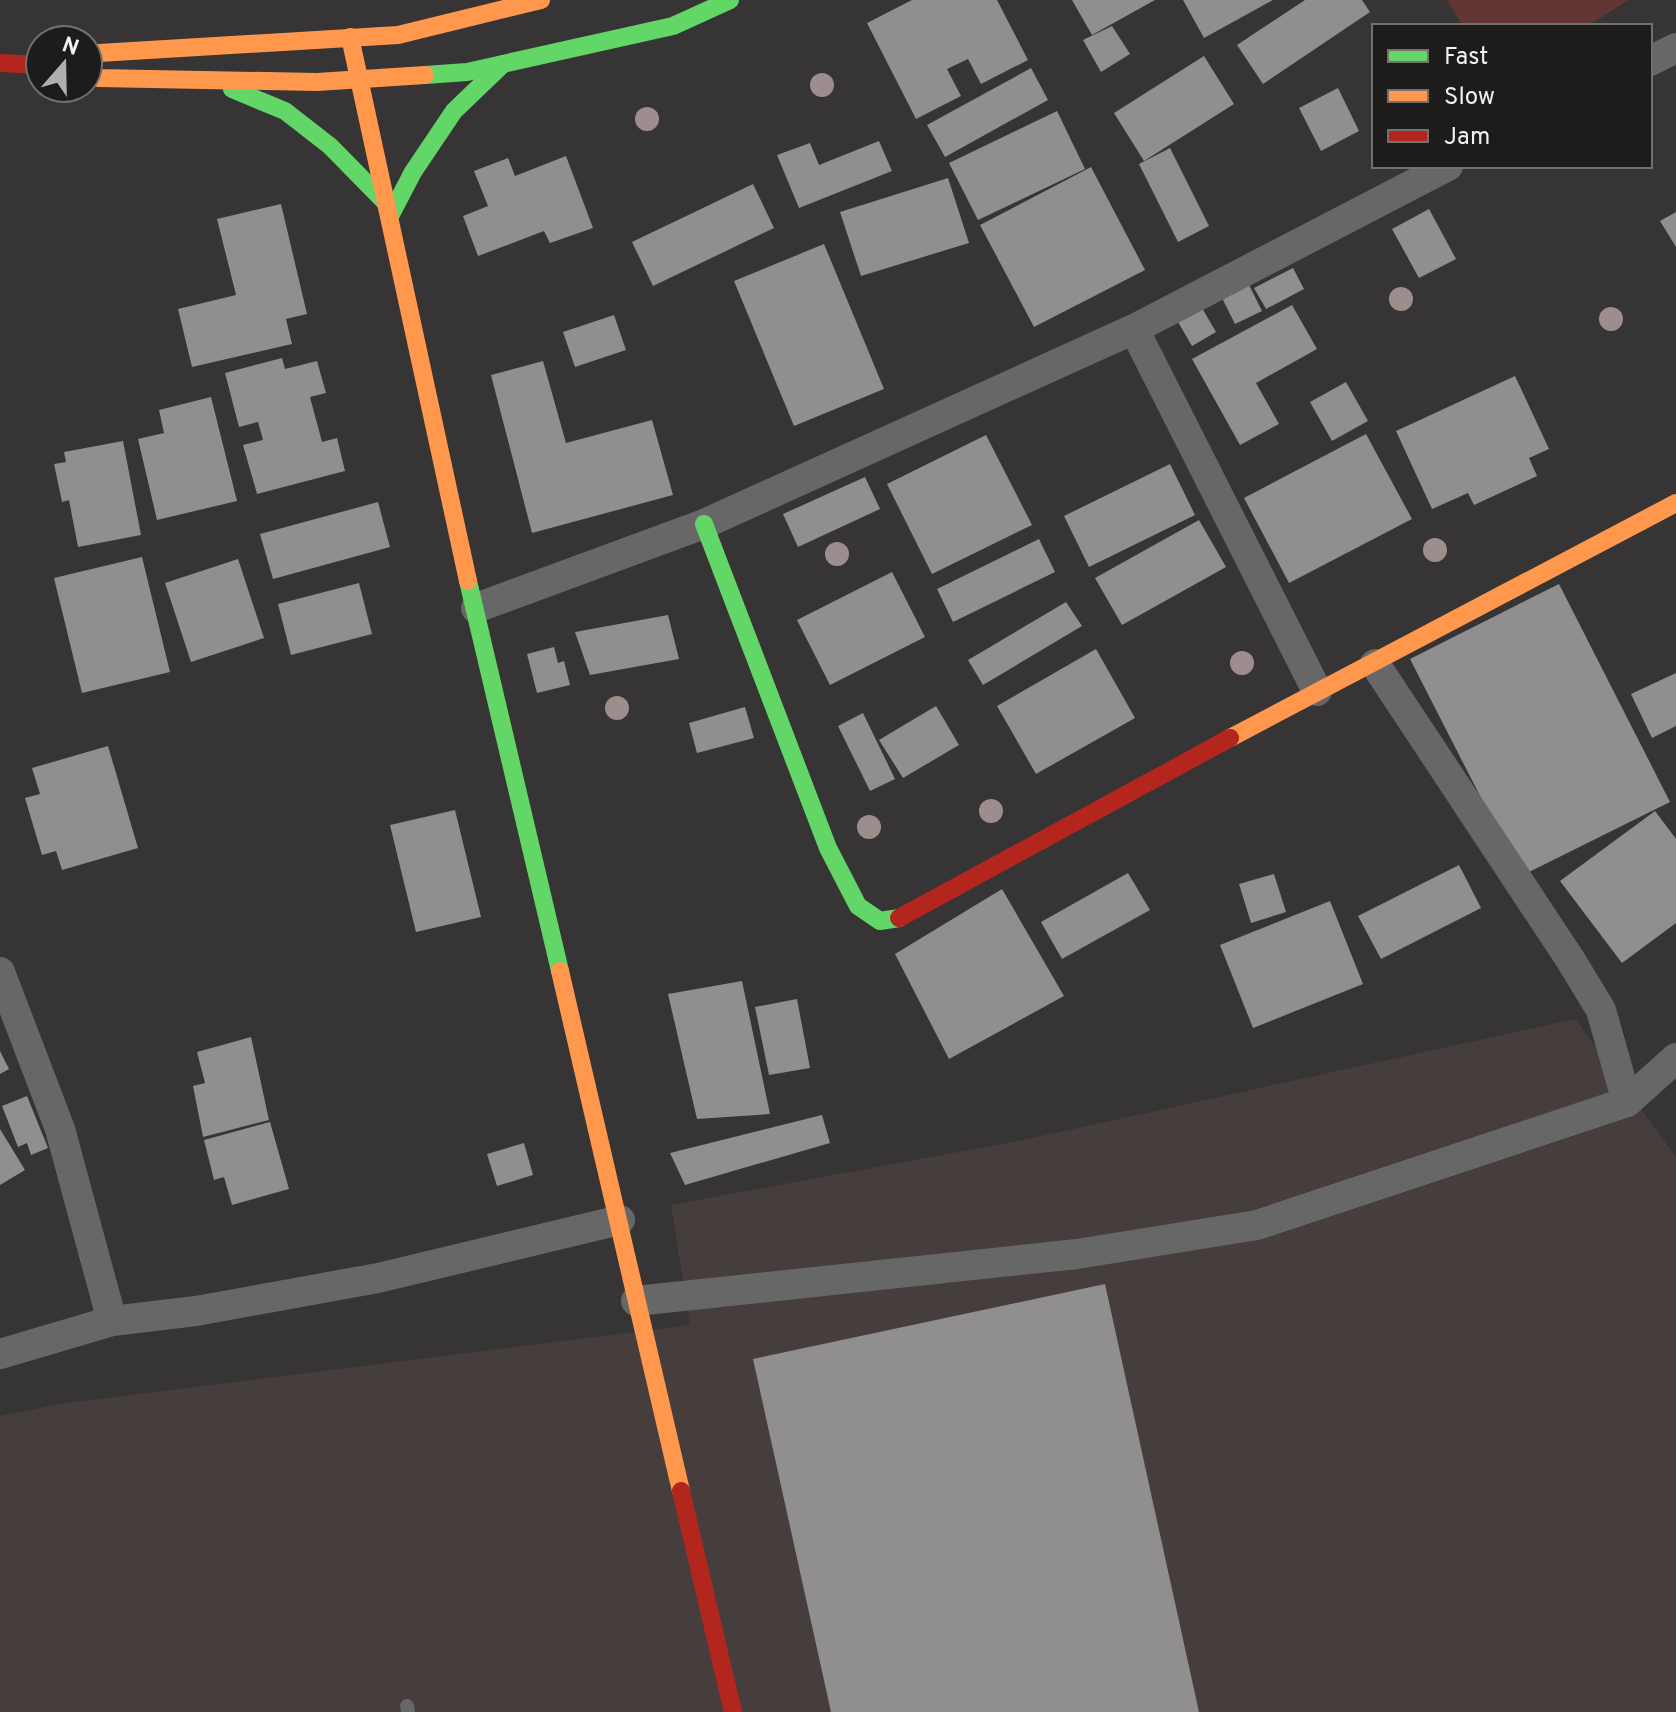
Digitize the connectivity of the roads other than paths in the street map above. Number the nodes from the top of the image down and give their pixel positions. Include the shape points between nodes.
1 (541, 0) edge
2 (730, 0) edge
3 (350, 37) junction
4 (1676, 48) edge
5 (104, 53) edge
6 (1652, 60) edge
7 (0, 63) edge
8 (24, 64) edge
9 (503, 64) junction
10 (104, 78) edge
11 (359, 79) junction
12 (213, 81) junction
13 (1444, 168) edge
14 (389, 210) junction
15 (1134, 329) junction
16 (1676, 503) edge
17 (704, 524) junction
18 (476, 608) junction
19 (1375, 664) junction
20 (1317, 691) junction
21 (0, 972) edge
22 (1676, 1058) edge
23 (1627, 1102) junction
24 (620, 1220) junction
25 (636, 1301) junction
26 (112, 1321) junction
27 (0, 1354) edge
28 (733, 1712) edge

1 - 3 street via 398,35
2 - 9 street via 673,26
3 - 5 street
3 - 11 street
4 - 6 street
7 - 8 street
9 - 11 street via 467,72
9 - 14 street via 454,111
10 - 12 street
11 - 12 street
11 - 14 street
12 - 14 street via 285,111 330,146
13 - 15 street
14 - 18 street
15 - 17 street
15 - 20 street
16 - 19 street
17 - 18 street
17 - 20 street via 828,848 858,906 880,921 900,918
18 - 24 street
19 - 20 street
19 - 23 street via 1601,1010
21 - 26 street via 60,1129
22 - 23 street
23 - 25 street via 1257,1225 1077,1254
24 - 25 street
24 - 26 street via 378,1278
25 - 28 street
26 - 27 street

